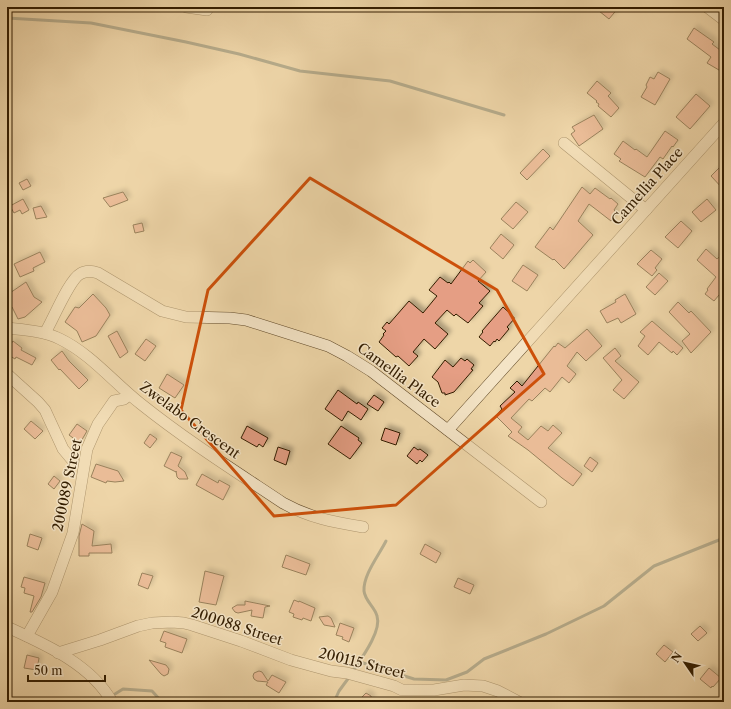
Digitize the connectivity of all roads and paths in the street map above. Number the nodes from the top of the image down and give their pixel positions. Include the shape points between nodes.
1 (186, 7) edge
2 (707, 7) edge
3 (207, 10) dead end
4 (724, 20) edge
5 (724, 123) edge
6 (564, 143) dead end
7 (646, 210) junction
8 (7, 328) edge
9 (45, 333) junction
10 (7, 374) edge
11 (130, 396) junction
12 (448, 430) junction
13 (73, 461) dead end
14 (541, 502) dead end
15 (363, 527) dead end
16 (7, 627) edge
17 (27, 636) junction
18 (58, 653) junction
19 (291, 660) joint
20 (112, 702) edge
21 (519, 702) edge

1 - 3 street
2 - 4 street
5 - 7 street, Camellia Place
6 - 7 street
7 - 12 street, Camellia Place
8 - 9 street, Zwelabo Crescent
9 - 11 street, Zwelabo Crescent via 75,348
9 - 12 street, Camellia Place via 71,283 81,274 92,271 162,311 186,317 246,320 328,346 371,371
10 - 13 street via 45,410 63,449
11 - 15 street, Zwelabo Crescent via 283,503 326,521
11 - 17 street, 200089 Street via 114,402 98,424 91,440 85,458 73,533 52,592
12 - 14 street, Camellia Place
16 - 17 street
17 - 18 street
18 - 19 street, 200088 Street via 138,626 172,622 192,625 241,640
18 - 20 street via 94,679
19 - 21 street, 200115 Street via 351,674 402,690 483,686

